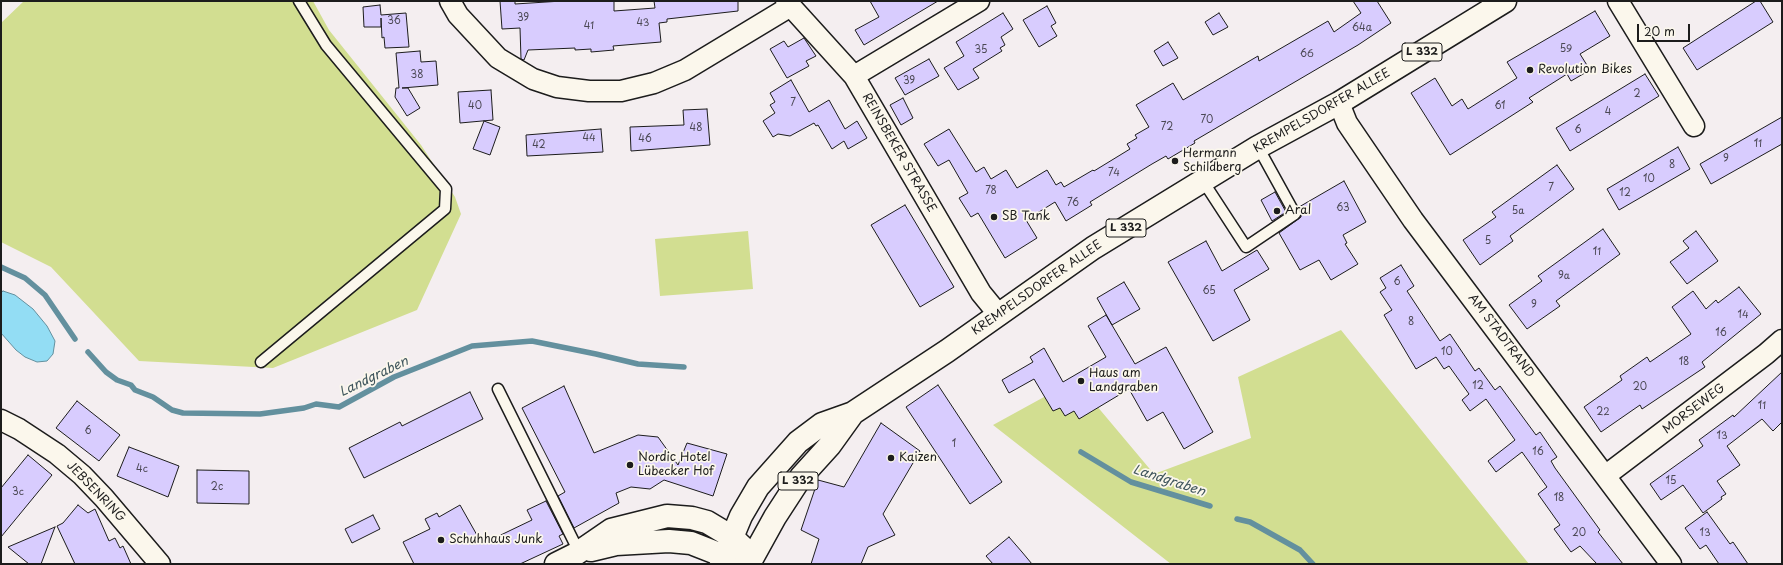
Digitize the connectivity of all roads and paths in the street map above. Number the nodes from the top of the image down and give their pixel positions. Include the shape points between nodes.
1 (299, 1) edge
2 (450, 1) edge
3 (979, 1) edge
4 (1505, 1) edge
5 (1618, 1) edge
6 (788, 3) edge
7 (854, 76) junction
8 (1339, 103) junction
9 (1694, 126) dead end
10 (1258, 147) junction
11 (1204, 181) junction
12 (999, 315) junction
13 (1782, 340) edge
14 (261, 362) dead end
15 (498, 389) dead end
16 (853, 413) junction
17 (1, 420) edge
18 (1605, 476) junction
19 (726, 552) edge
20 (577, 553) junction
21 (751, 560) edge
22 (160, 564) edge
23 (556, 564) edge
24 (1671, 564) edge

1 - 14 lane via 326,45 446,189 445,209
2 - 6 street via 458,16 498,58 533,79 557,87 588,91 622,91 673,75 713,54
3 - 7 street
4 - 8 main road, KREMPELSDORFER ALLEE / L 332
5 - 9 street
6 - 7 street, REINSBEKER STRASSE
7 - 12 street, REINSBEKER STRASSE via 982,293
8 - 10 main road, KREMPELSDORFER ALLEE / L 332
8 - 18 street, AM STADTRAND via 1347,123 1413,220
10 - 11 main road, KREMPELSDORFER ALLEE / L 332
10 - 11 lane via 1295,214 1246,247
11 - 12 main road, KREMPELSDORFER ALLEE / L 332 via 1093,248
12 - 16 main road, KREMPELSDORFER ALLEE / L 332
13 - 18 street, MORSEWEG
15 - 20 lane
16 - 19 main road, L 332 via 822,424 798,442 758,487
16 - 21 main road, L 332 via 830,445 801,477
17 - 22 street, JEBSENRING via 57,454 82,475
18 - 24 street, AM STADTRAND
19 - 20 main road via 691,543 669,541 616,544
19 - 21 main road
20 - 23 main road

